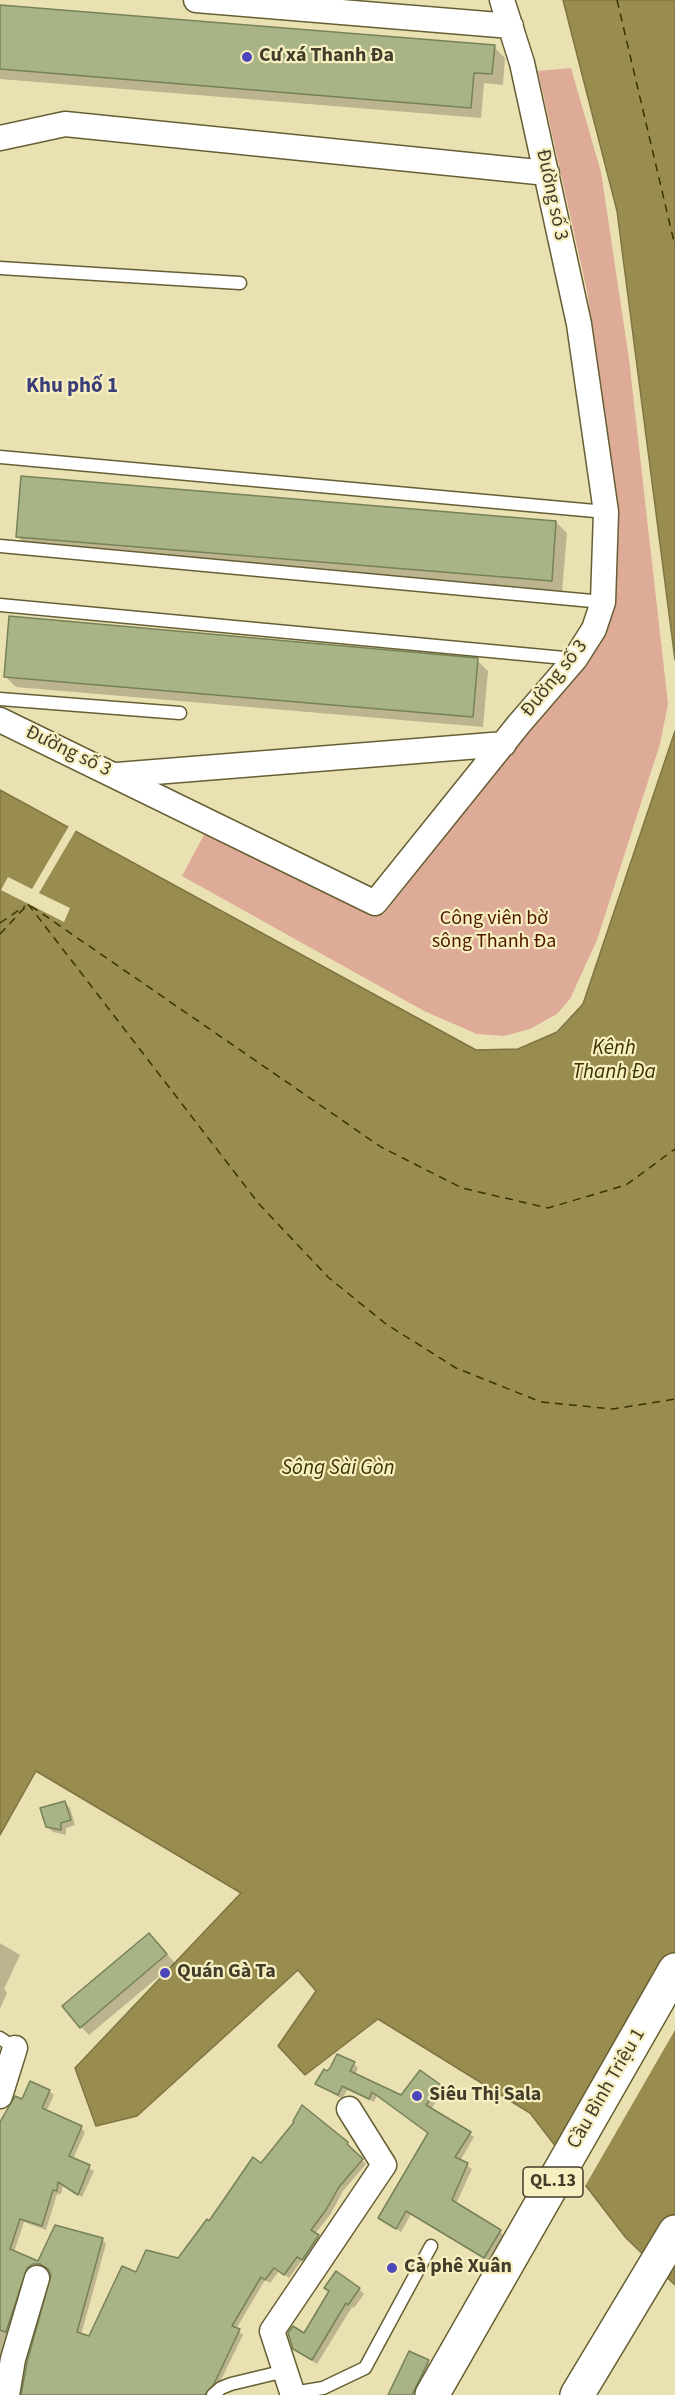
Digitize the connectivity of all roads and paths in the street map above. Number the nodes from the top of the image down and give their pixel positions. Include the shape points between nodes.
1 (196, 0) edge
2 (442, 0) edge
3 (502, 0) edge
4 (457, 22) junction
5 (511, 26) junction
6 (0, 138) edge
7 (546, 173) junction
8 (0, 268) edge
9 (240, 283) dead end
10 (0, 457) edge
11 (606, 512) junction
12 (0, 546) edge
13 (603, 602) junction
14 (0, 605) edge
15 (575, 659) junction
16 (0, 699) edge
17 (180, 713) dead end
18 (0, 720) edge
19 (504, 744) junction
20 (114, 775) junction
21 (675, 1970) edge
22 (675, 2005) edge
23 (8, 2043) edge
24 (0, 2096) edge
25 (349, 2109) dead end
26 (675, 2232) edge
27 (431, 2246) dead end
28 (37, 2278) dead end
29 (290, 2386) edge
30 (7, 2395) edge
31 (213, 2395) edge
32 (432, 2395) edge
33 (450, 2395) edge
34 (576, 2395) edge

1 - 4 street
2 - 4 street
3 - 5 street, Đường số 3
4 - 5 street
5 - 7 street, Đường số 3
6 - 7 street via 65,124
7 - 11 street, Đường số 3 via 579,324
8 - 9 lane
10 - 11 lane
11 - 13 street, Đường số 3
12 - 13 lane
13 - 15 street, Đường số 3 via 594,629
14 - 15 lane
15 - 19 street, Đường số 3
16 - 17 lane
18 - 20 street, Đường số 3
19 - 20 street
19 - 20 street, Đường số 3 via 375,903
21 - 32 main road, Cầu Bình Triệu 1 / QL.13
22 - 33 main road, Cầu Bình Triệu 1 / QL.13
23 - 24 street
25 - 29 street via 384,2165 272,2331
26 - 34 main road
27 - 29 lane via 365,2368 323,2388
28 - 30 street via 13,2359
29 - 31 lane via 231,2384

